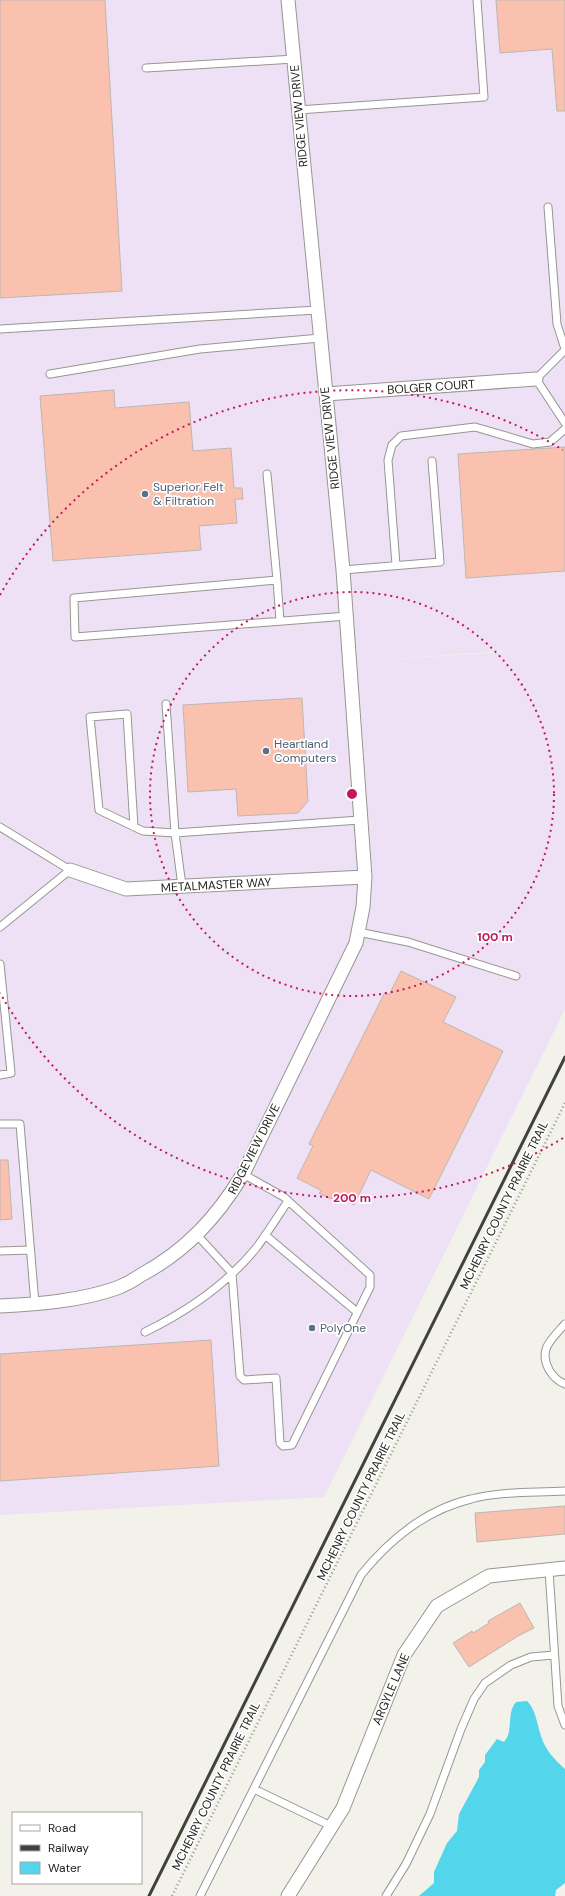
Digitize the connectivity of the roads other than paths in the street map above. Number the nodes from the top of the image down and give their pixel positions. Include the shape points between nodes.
1 (288, 0) edge
2 (476, 0) edge
3 (294, 59) junction
4 (146, 68) dead end
5 (298, 110) junction
6 (548, 207) dead end
7 (317, 310) junction
8 (0, 329) edge
9 (320, 338) junction
10 (565, 350) edge
11 (50, 374) dead end
12 (536, 379) junction
13 (326, 394) junction
14 (565, 423) edge
15 (565, 429) edge
16 (432, 460) dead end
17 (267, 474) dead end
18 (396, 565) junction
19 (344, 570) junction
20 (277, 580) junction
21 (347, 616) junction
22 (280, 621) junction
23 (166, 704) dead end
24 (360, 820) junction
25 (0, 827) edge
26 (134, 827) junction
27 (175, 833) junction
28 (70, 870) junction
29 (365, 878) junction
30 (182, 886) junction
31 (0, 927) edge
32 (358, 932) junction
33 (0, 964) edge
34 (516, 976) dead end
35 (0, 1074) edge
36 (0, 1124) edge
37 (243, 1174) junction
38 (288, 1201) junction
39 (197, 1235) junction
40 (265, 1235) junction
41 (30, 1250) junction
42 (0, 1251) edge
43 (232, 1273) junction
44 (35, 1304) junction
45 (0, 1306) edge
46 (357, 1312) junction
47 (565, 1324) edge
48 (145, 1332) dead end
49 (565, 1384) edge
50 (565, 1491) edge
51 (565, 1568) edge
52 (548, 1570) junction
53 (554, 1655) junction
54 (565, 1725) edge
55 (254, 1789) junction
56 (332, 1826) junction
57 (200, 1896) edge
58 (288, 1896) edge
59 (386, 1896) edge

1 - 3 street, RIDGE VIEW DRIVE
2 - 5 lane via 484,97
3 - 4 lane
3 - 5 street, RIDGE VIEW DRIVE
5 - 7 street, RIDGE VIEW DRIVE
6 - 10 lane via 557,324
7 - 8 lane
7 - 9 street, RIDGE VIEW DRIVE
9 - 11 lane via 200,349
9 - 13 street, RIDGE VIEW DRIVE
10 - 12 lane
12 - 13 street, BOLGER COURT
12 - 14 lane
13 - 19 street, RIDGE VIEW DRIVE
15 - 18 lane via 550,442 533,444 475,427 402,436 392,445 388,460
16 - 18 lane via 440,562
17 - 20 lane
18 - 19 lane
19 - 21 street, RIDGE VIEW DRIVE
20 - 22 lane
20 - 22 lane via 74,598 75,637
21 - 22 lane
21 - 24 street, RIDGE VIEW DRIVE
23 - 27 lane
24 - 27 lane
24 - 29 street, RIDGE VIEW DRIVE
25 - 28 lane
26 - 26 lane via 99,810 90,717 127,714
26 - 27 lane via 143,831
27 - 30 lane
28 - 30 street, METALMASTER WAY via 126,889
28 - 31 lane
29 - 30 street, METALMASTER WAY
29 - 32 street, RIDGEVIEW DRIVE
32 - 34 lane via 408,942
32 - 37 street, RIDGEVIEW DRIVE via 356,943
33 - 35 lane via 11,1073
36 - 41 lane via 20,1124
37 - 38 lane
37 - 39 street, RIDGEVIEW DRIVE via 229,1198
38 - 40 lane
38 - 46 lane via 370,1275 370,1287
39 - 43 lane
39 - 44 street, RIDGEVIEW DRIVE via 162,1264 118,1288
40 - 43 lane
40 - 46 lane
41 - 42 lane
41 - 44 lane
43 - 46 lane via 240,1376 244,1380 276,1378 280,1443 283,1446 292,1445
43 - 48 lane via 187,1309
44 - 45 street, RIDGEVIEW DRIVE
47 - 49 lane via 546,1348 545,1357 551,1374
50 - 55 lane via 494,1495 452,1504 404,1530 379,1553 361,1575
51 - 52 street, ARGYLE LANE
52 - 53 lane
52 - 56 street, ARGYLE LANE via 489,1576 437,1606 404,1655 343,1808
53 - 54 lane via 558,1706
53 - 59 lane via 531,1657 511,1665 485,1683 474,1699 460,1729 430,1814 406,1864
55 - 56 lane
55 - 57 lane
56 - 58 street, ARGYLE LANE

